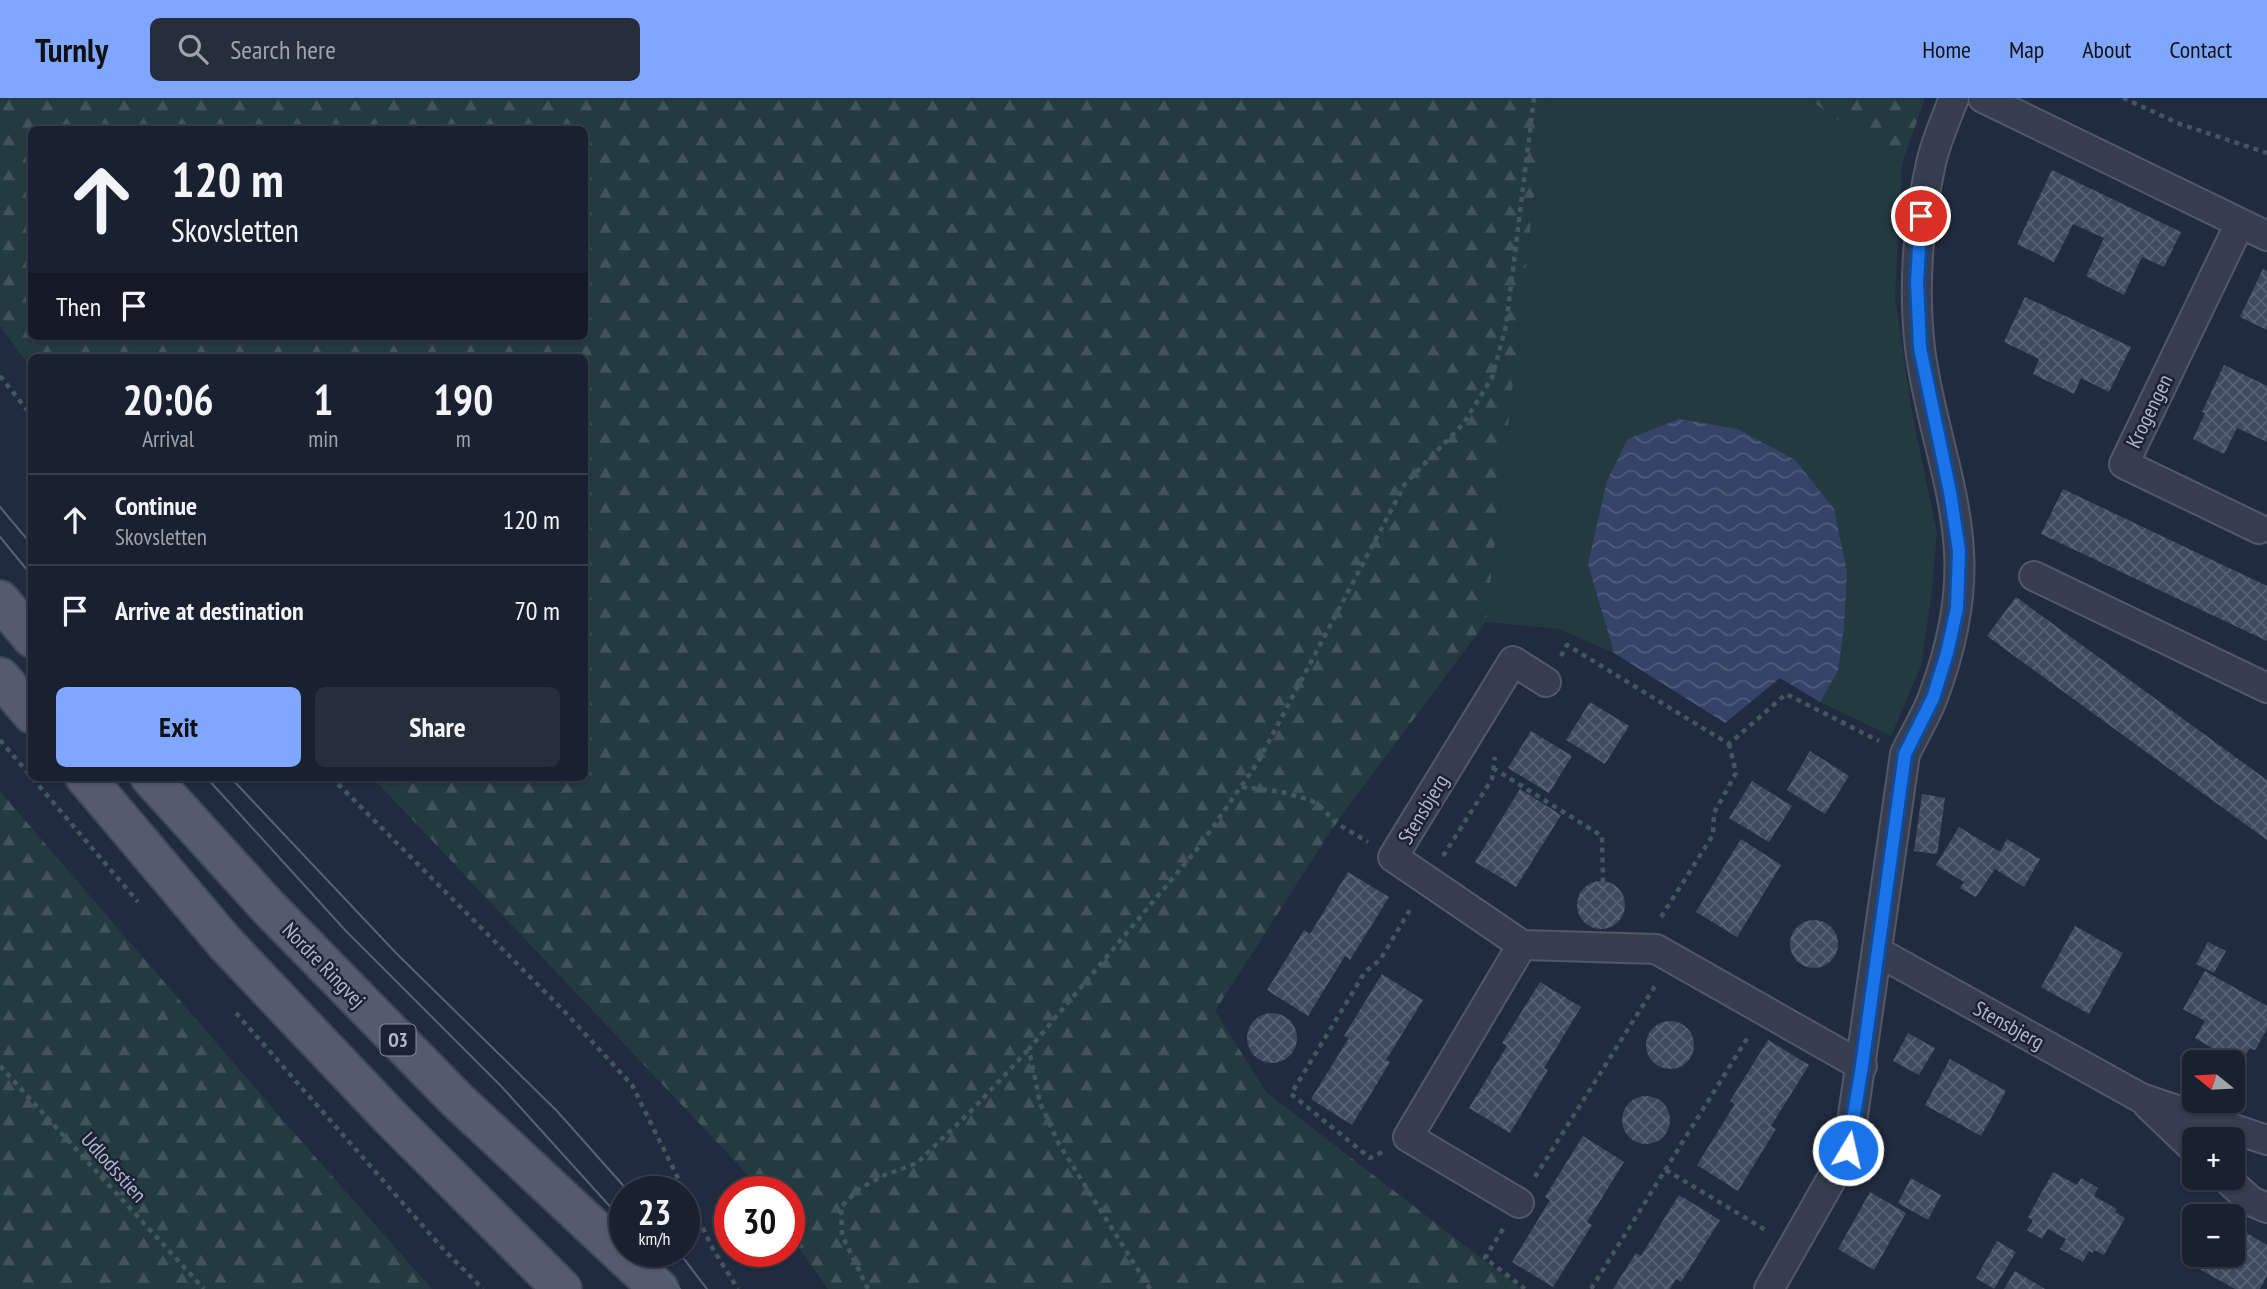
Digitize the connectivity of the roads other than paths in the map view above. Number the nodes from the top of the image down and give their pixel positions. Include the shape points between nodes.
1 (1954, 98) edge
2 (1983, 98) edge
3 (2240, 223) junction
4 (2267, 236) edge
5 (2259, 529) dead end
6 (2034, 576) dead end
7 (0, 600) edge
8 (28, 633) edge
9 (0, 677) edge
10 (1546, 682) road end
11 (2267, 688) edge
12 (28, 709) edge
13 (88, 781) edge
14 (154, 781) edge
15 (1522, 944) junction
16 (1878, 952) junction
17 (1862, 1066) junction
18 (2140, 1098) junction
19 (2182, 1138) edge
20 (2267, 1140) edge
21 (2239, 1190) edge
22 (1519, 1203) road end
23 (2267, 1208) edge
24 (1781, 1284) edge
25 (562, 1289) edge
26 (659, 1289) edge

1 - 16 street via 1932,161 1921,216 1917,282 1920,348 1959,551 1957,608 1933,698 1905,754
2 - 3 street
3 - 4 street
3 - 5 street, Krogengen via 2124,464
6 - 11 street
7 - 8 main road
9 - 12 main road
10 - 15 street, Stensbjerg via 1513,661 1394,857
13 - 25 main road via 226,944
14 - 26 main road, Nordre Ringvej / O3 via 268,907 457,1100
15 - 17 street via 1664,954
15 - 22 street via 1408,1137
16 - 17 street
16 - 18 street, Stensbjerg
17 - 24 street via 1848,1150 1793,1247
18 - 19 street, Stensbjerg
18 - 20 street, Stensbjerg
21 - 23 street

